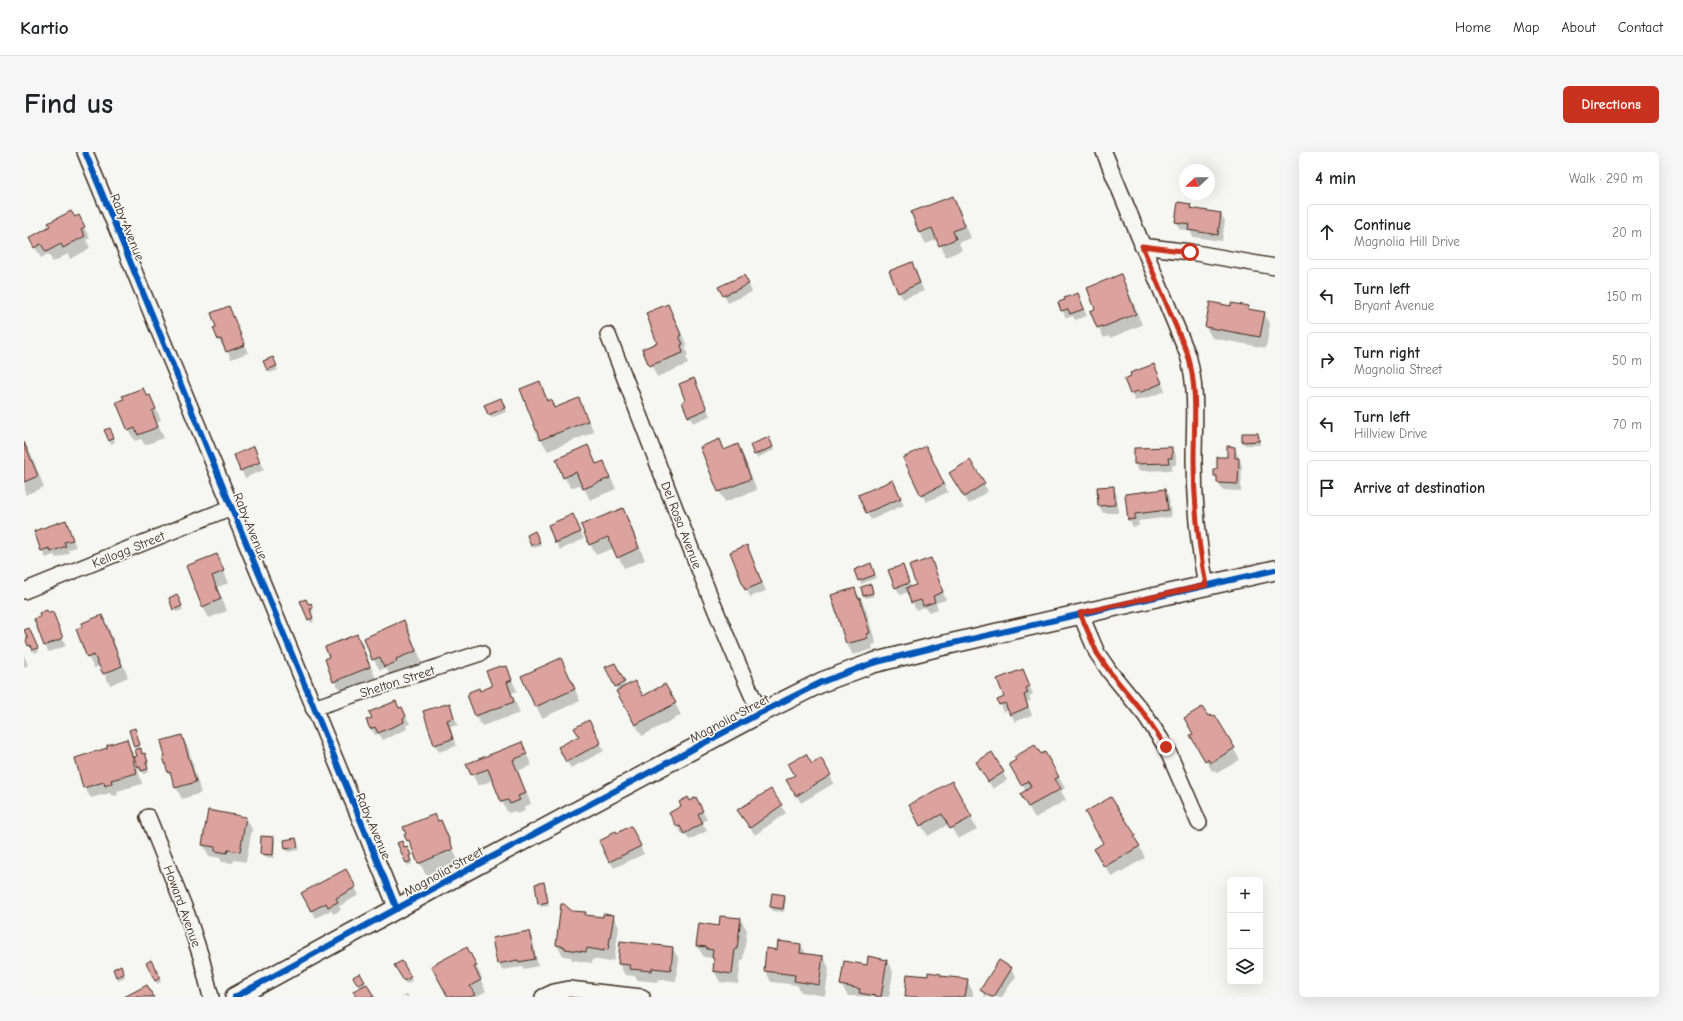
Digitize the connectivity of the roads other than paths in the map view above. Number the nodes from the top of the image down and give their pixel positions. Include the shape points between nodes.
1 (85, 152) edge
2 (1104, 152) edge
3 (1142, 246) junction
4 (1275, 267) edge
5 (608, 335) dead end
6 (232, 507) junction
7 (1275, 570) edge
8 (1206, 585) junction
9 (24, 591) edge
10 (1080, 613) junction
11 (481, 653) dead end
12 (313, 708) junction
13 (760, 713) junction
14 (148, 817) dead end
15 (1199, 823) dead end
16 (397, 910) junction
17 (211, 997) edge
18 (235, 997) edge
19 (543, 997) edge
20 (642, 997) edge

1 - 6 street, Raby Avenue
2 - 3 street
3 - 4 street
3 - 8 street via 1192,370 1196,406 1195,510
5 - 13 street, Del Rosa Avenue via 730,648
6 - 9 street, Kellogg Street
6 - 12 street, Raby Avenue
7 - 8 street, Magnolia Street
8 - 10 street, Magnolia Street
10 - 13 street, Magnolia Street via 873,663 822,682
10 - 15 street via 1097,653 1145,715 1166,747
11 - 12 street, Shelton Street
12 - 16 street, Raby Avenue
13 - 16 street, Magnolia Street
14 - 17 street, Howard Avenue via 187,914
16 - 18 street, Magnolia Street
19 - 20 street via 569,989

